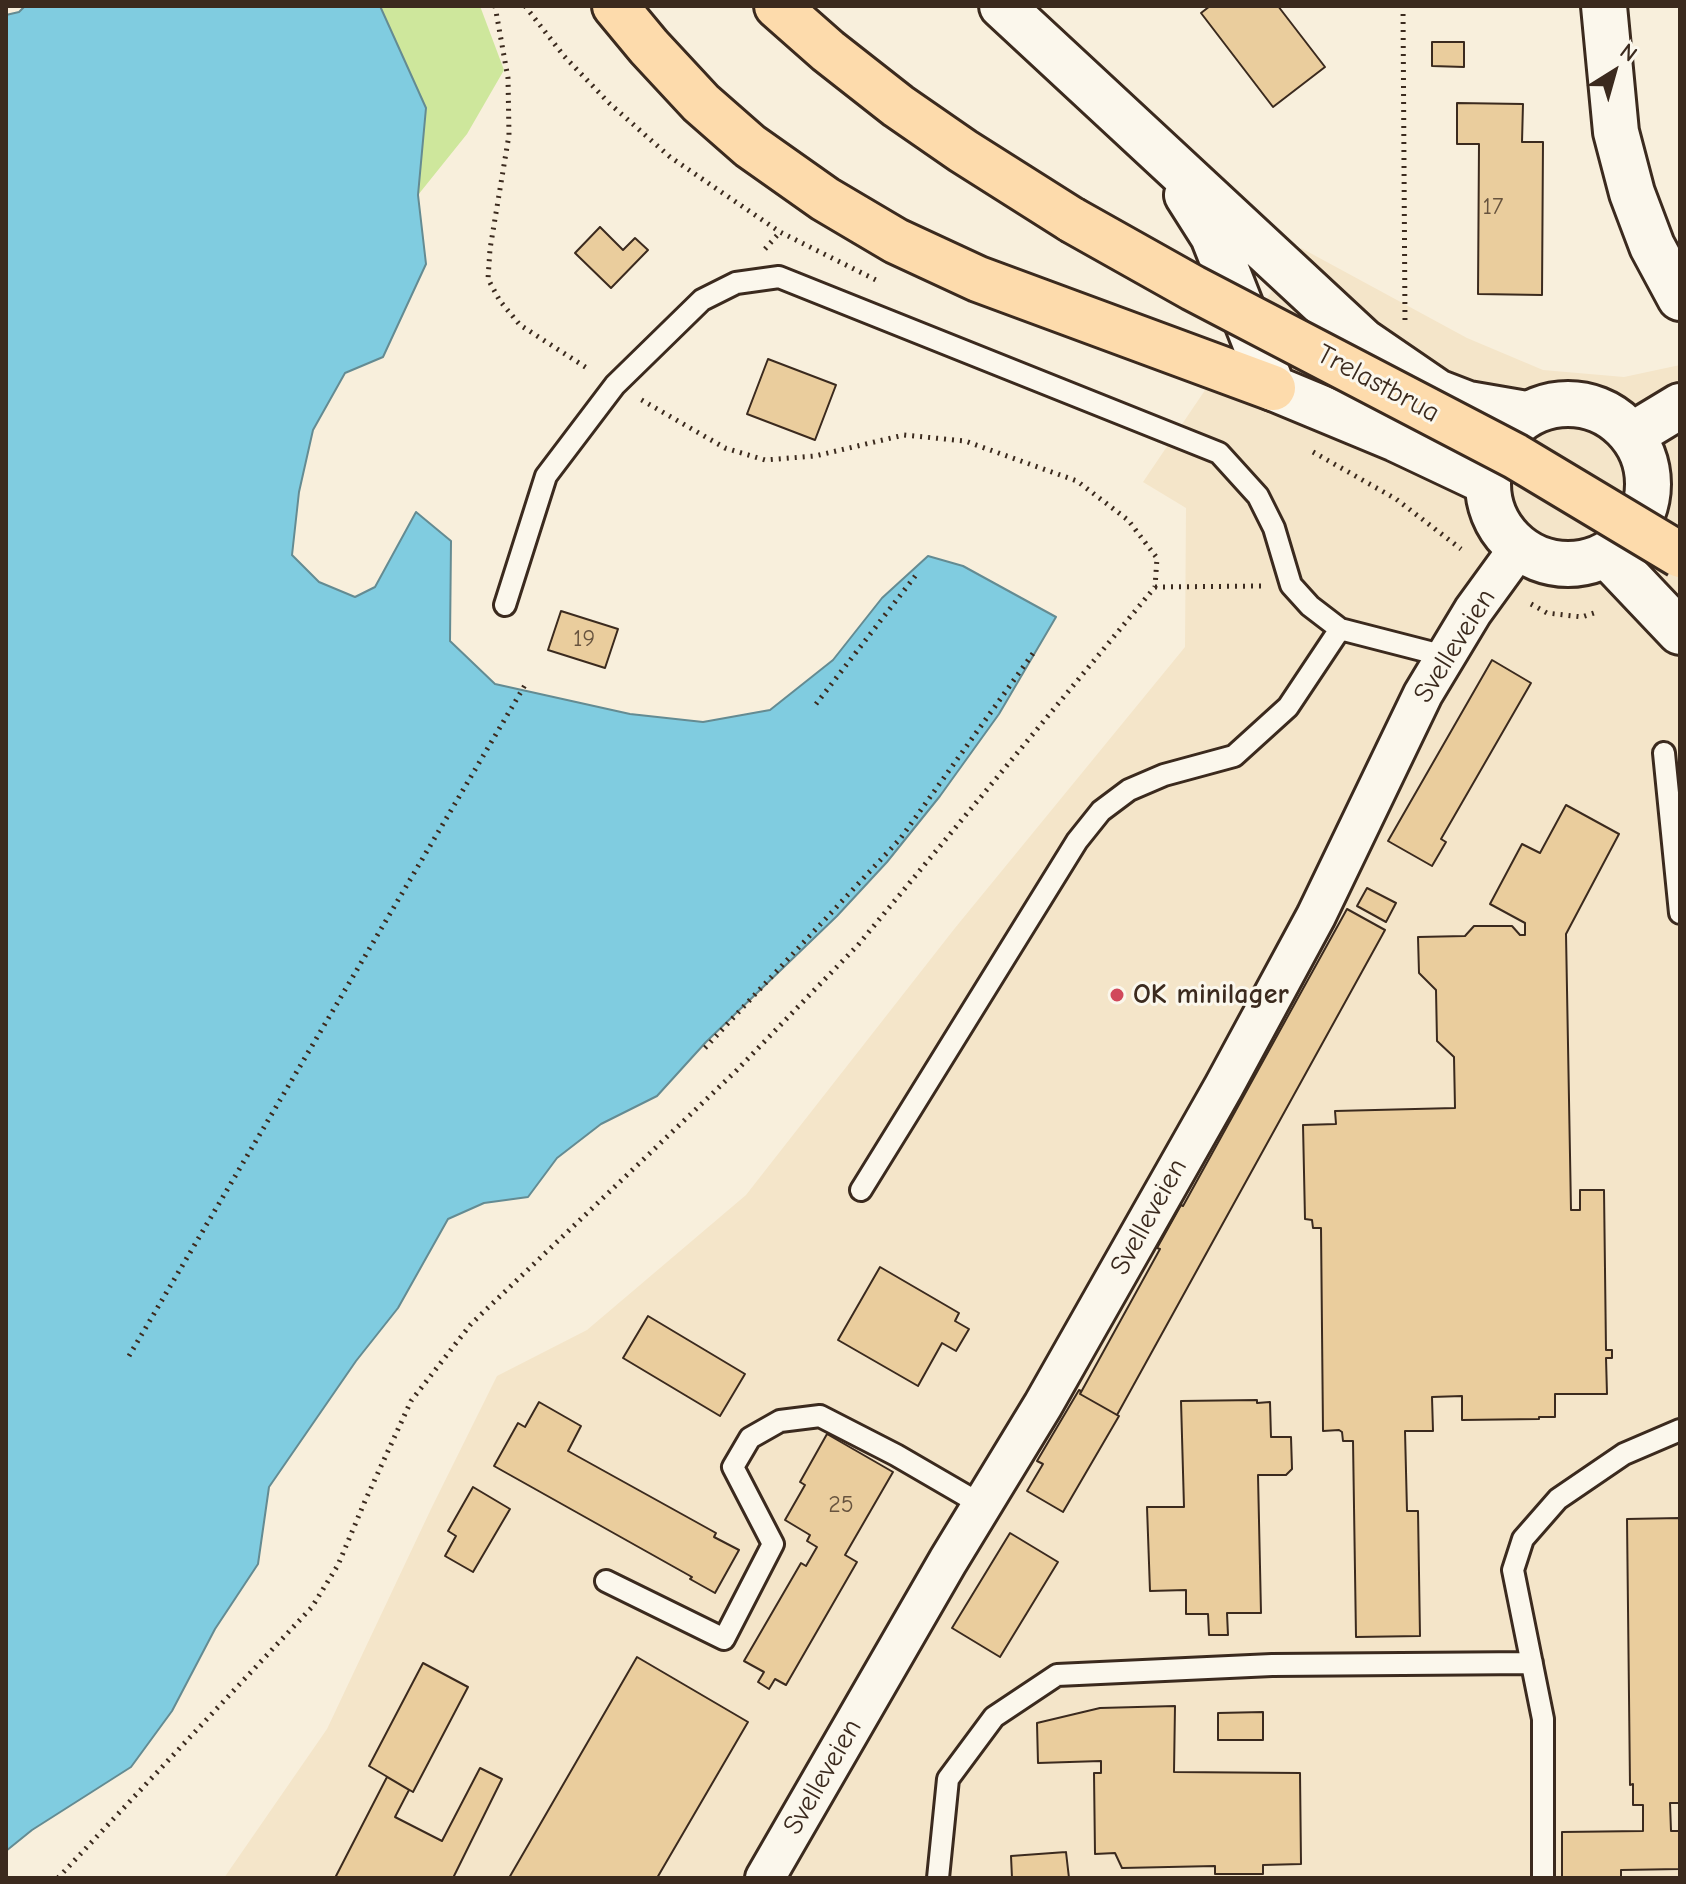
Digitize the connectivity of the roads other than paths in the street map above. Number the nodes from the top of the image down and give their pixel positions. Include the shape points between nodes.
1 (615, 6) edge
2 (777, 6) edge
3 (1002, 6) edge
4 (1604, 6) edge
5 (1170, 160) junction
6 (1680, 298) edge
7 (1273, 388) junction
8 (1680, 406) edge
9 (1526, 414) junction
10 (1632, 435) junction
11 (1487, 482) junction
12 (1518, 549) junction
13 (1607, 555) junction
14 (1680, 555) edge
15 (505, 605) dead end
16 (1340, 629) junction
17 (1680, 632) edge
18 (1445, 656) junction
19 (1664, 753) dead end
20 (1680, 913) edge
21 (861, 1190) dead end
22 (1680, 1430) edge
23 (982, 1505) junction
24 (606, 1581) dead end
25 (1532, 1663) junction
26 (765, 1878) edge
27 (938, 1878) edge
28 (1543, 1878) edge

1 - 7 highway via 701,103 750,146 896,241 978,279
2 - 14 highway, Trelastbrua, bridge via 898,106 1072,220 1515,456
3 - 5 street
4 - 6 street via 1616,132 1652,246
5 - 7 street via 1213,236
5 - 9 street via 1364,342 1410,375 1468,404
7 - 11 street
8 - 10 street
9 - 10 street via 1550,404 1586,406 1611,416
9 - 11 street via 1500,440
10 - 13 street via 1648,476 1648,492 1641,519 1625,542
11 - 12 street via 1493,516
12 - 13 street via 1549,563 1581,564
12 - 18 street, Svelleveien
13 - 17 street
15 - 16 lane via 546,476 615,385 702,300 736,283 779,277 1219,453 1258,496 1291,585
16 - 18 lane
16 - 21 lane via 1288,707 1234,756 1164,775 1129,790 1101,811 1077,841
18 - 23 street, Svelleveien via 1274,995
19 - 20 lane
22 - 25 lane via 1624,1454 1558,1499 1523,1539 1513,1570
23 - 24 lane via 820,1416 780,1421 750,1438 733,1467 773,1544 724,1639
23 - 26 street, Svelleveien
25 - 27 lane via 1272,1665 1057,1675 994,1717 948,1779
25 - 28 lane via 1543,1719

